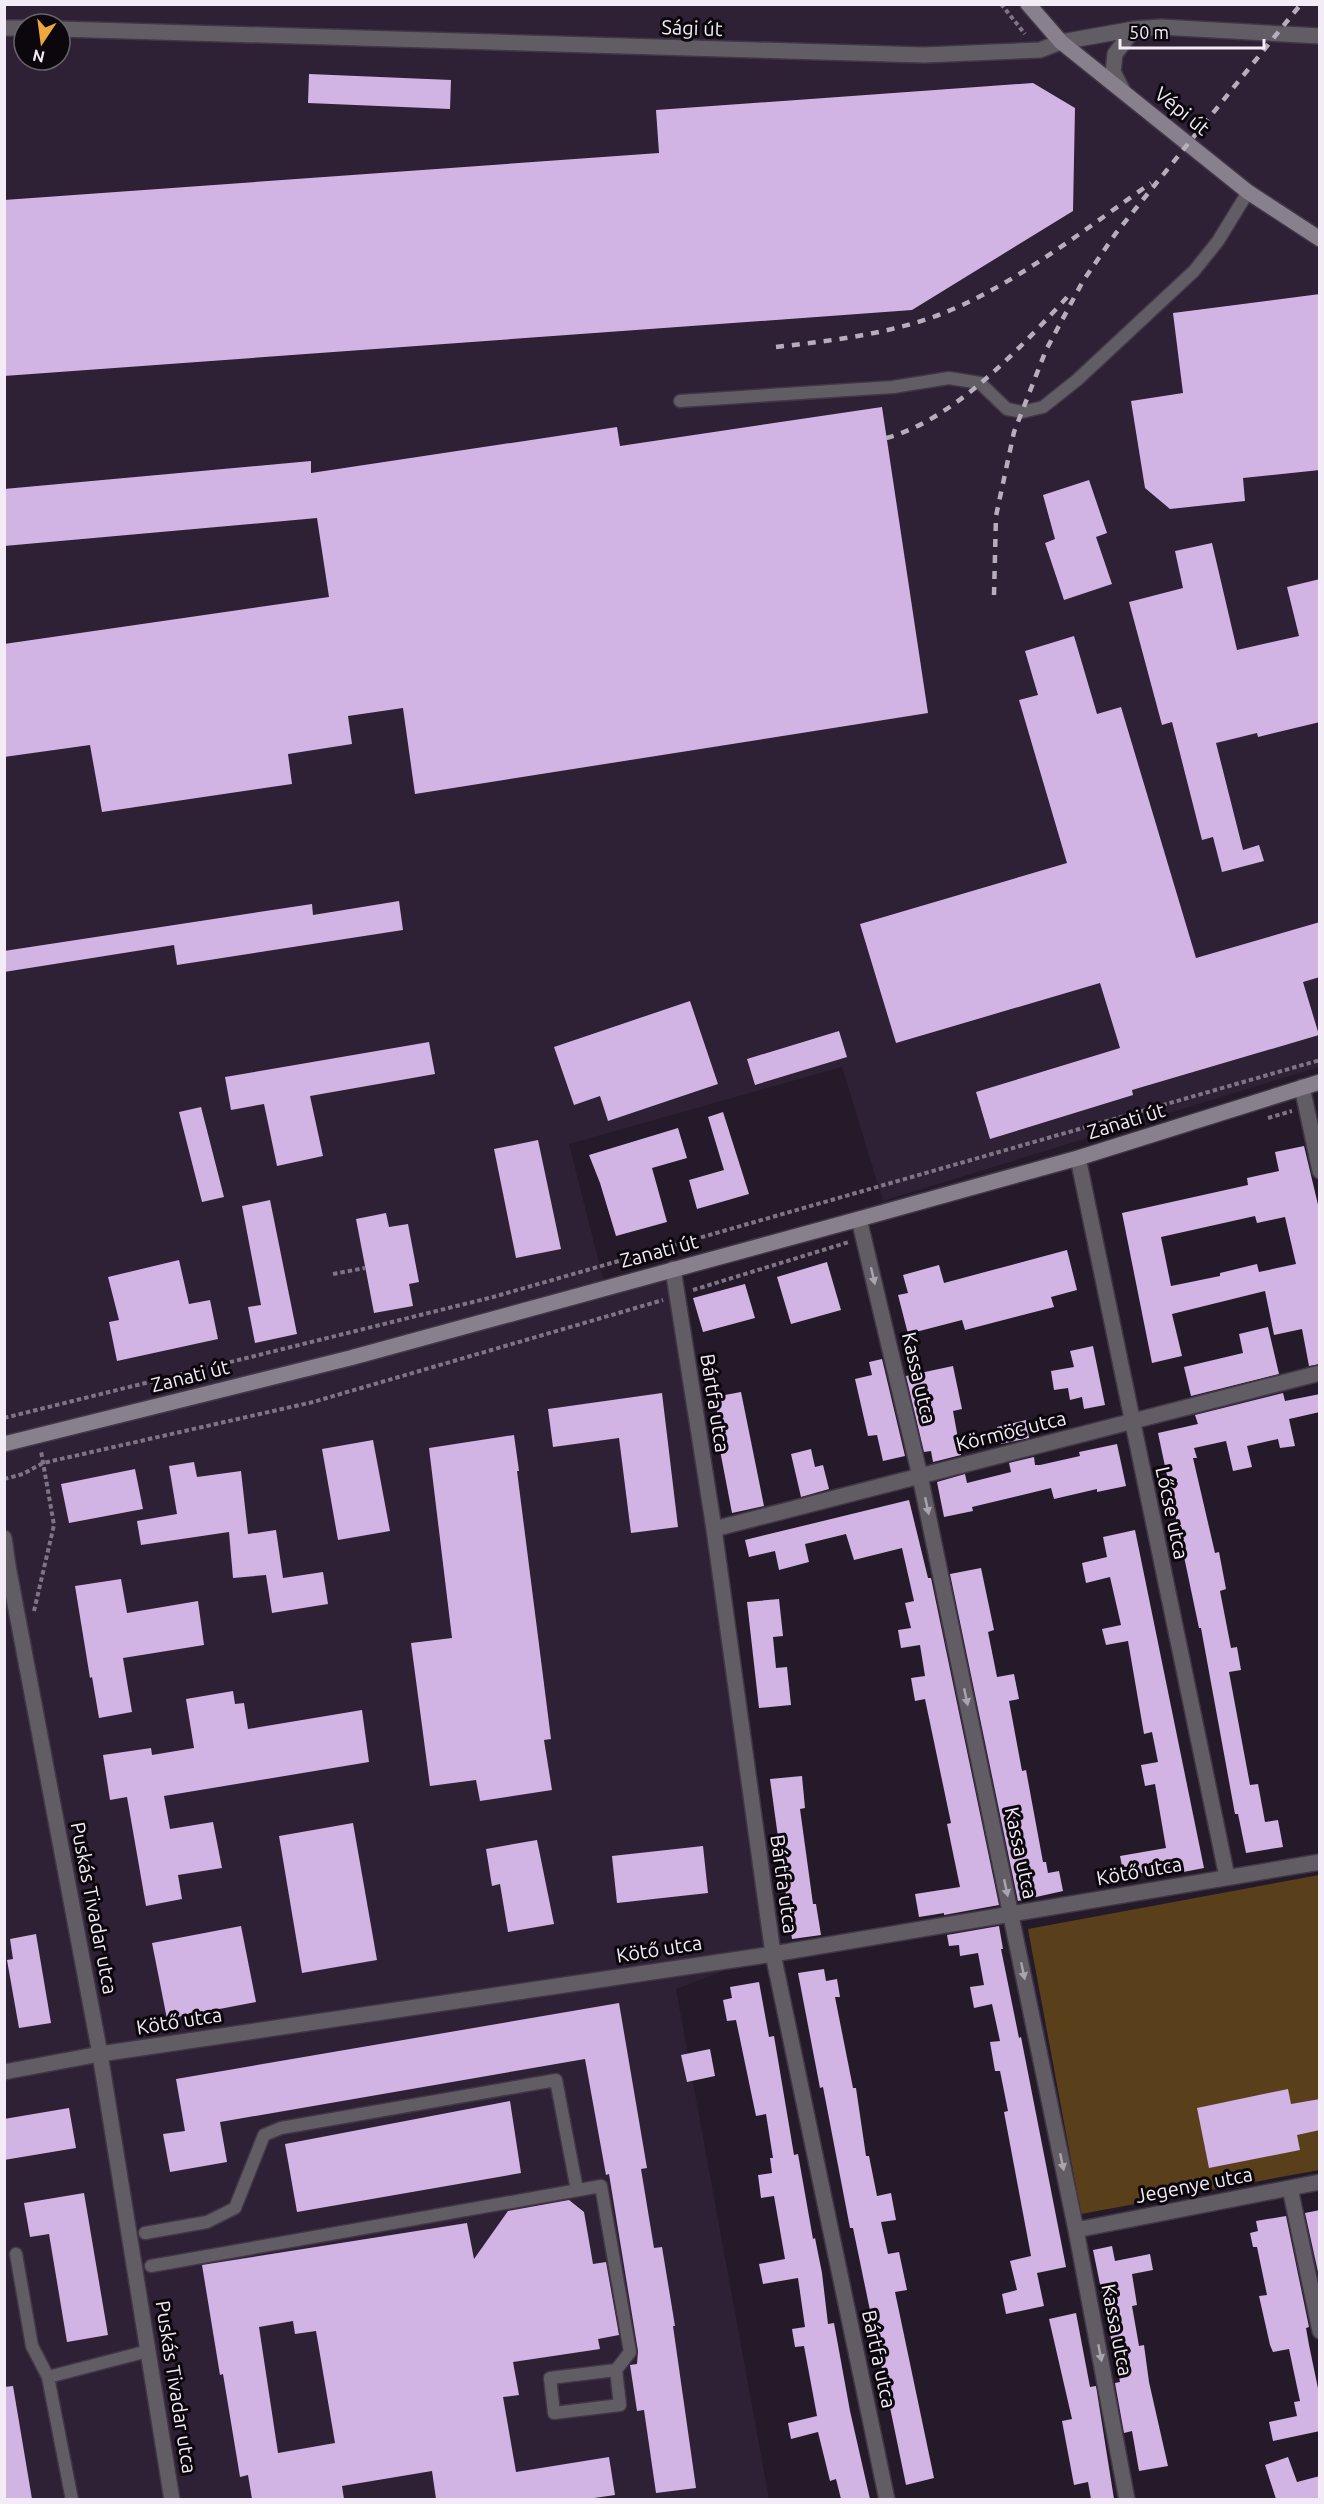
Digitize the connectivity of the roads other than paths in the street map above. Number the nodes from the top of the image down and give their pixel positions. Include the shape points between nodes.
1 (1028, 4) edge
2 (72, 29) edge
3 (1134, 29) junction
4 (1320, 36) edge
5 (1061, 42) junction
6 (1123, 91) junction
7 (1248, 192) junction
8 (1320, 239) edge
9 (680, 401) dead end
10 (1320, 1082) edge
11 (1302, 1087) junction
12 (1078, 1158) junction
13 (1320, 1171) edge
14 (859, 1219) junction
15 (673, 1269) junction
16 (1320, 1373) edge
17 (1131, 1421) junction
18 (4, 1444) edge
19 (920, 1476) junction
20 (714, 1529) junction
21 (4, 1538) edge
22 (1320, 1862) edge
23 (1227, 1877) junction
24 (1012, 1913) junction
25 (773, 1954) junction
26 (100, 2054) junction
27 (4, 2072) edge
28 (1320, 2182) edge
29 (1290, 2188) junction
30 (577, 2190) junction
31 (1076, 2230) junction
32 (146, 2233) dead end
33 (16, 2254) dead end
34 (151, 2266) dead end
35 (1320, 2331) edge
36 (148, 2351) junction
37 (616, 2370) junction
38 (48, 2377) junction
39 (72, 2499) edge
40 (172, 2499) edge
41 (887, 2499) edge
42 (1127, 2499) edge

1 - 5 street, Vépi út
2 - 5 street, Sági út via 924,55 1040,50
3 - 4 street, Sági út via 1161,27
3 - 5 street, Sági út
3 - 6 street via 1115,54 1113,72
5 - 6 street, Vépi út
6 - 7 street, Vépi út
7 - 8 street, Vépi út
7 - 9 lane via 1194,271 1043,407 1022,412 1007,408 980,383 949,378 893,387
10 - 11 street, Zanati út
11 - 12 street, Zanati út
11 - 13 street
12 - 14 street, Zanati út
12 - 17 street, Lőcse utca
14 - 15 street, Zanati út
14 -> 19 street, Kassa utca
15 - 18 street, Zanati út via 350,1358
15 - 20 street, Bártfa utca
16 - 17 street, Körmöc utca
17 - 19 street, Körmöc utca
17 - 23 street, Lőcse utca
19 - 20 street, Körmöc utca
19 -> 24 street, Kassa utca
20 - 25 street, Bártfa utca
21 - 26 street, Puskás Tivadar utca
22 - 23 street, Kötő utca
23 - 24 street, Kötő utca
24 - 25 street, Kötő utca
24 -> 31 street, Kassa utca
25 - 26 street, Kötő utca
25 - 41 street, Bártfa utca
26 - 27 street, Kötő utca
26 - 36 street, Puskás Tivadar utca
28 - 29 street, Jegenye utca
29 - 31 street, Jegenye utca
29 - 35 street
30 - 32 lane via 556,2080 281,2128 264,2136 235,2208 207,2222
30 - 34 lane
30 - 37 lane via 601,2186 630,2352
31 -> 42 street, Kassa utca
33 - 38 lane via 32,2346
36 - 38 lane
36 - 40 street, Puskás Tivadar utca
37 - 37 lane via 620,2405 554,2413 550,2378
38 - 39 lane

